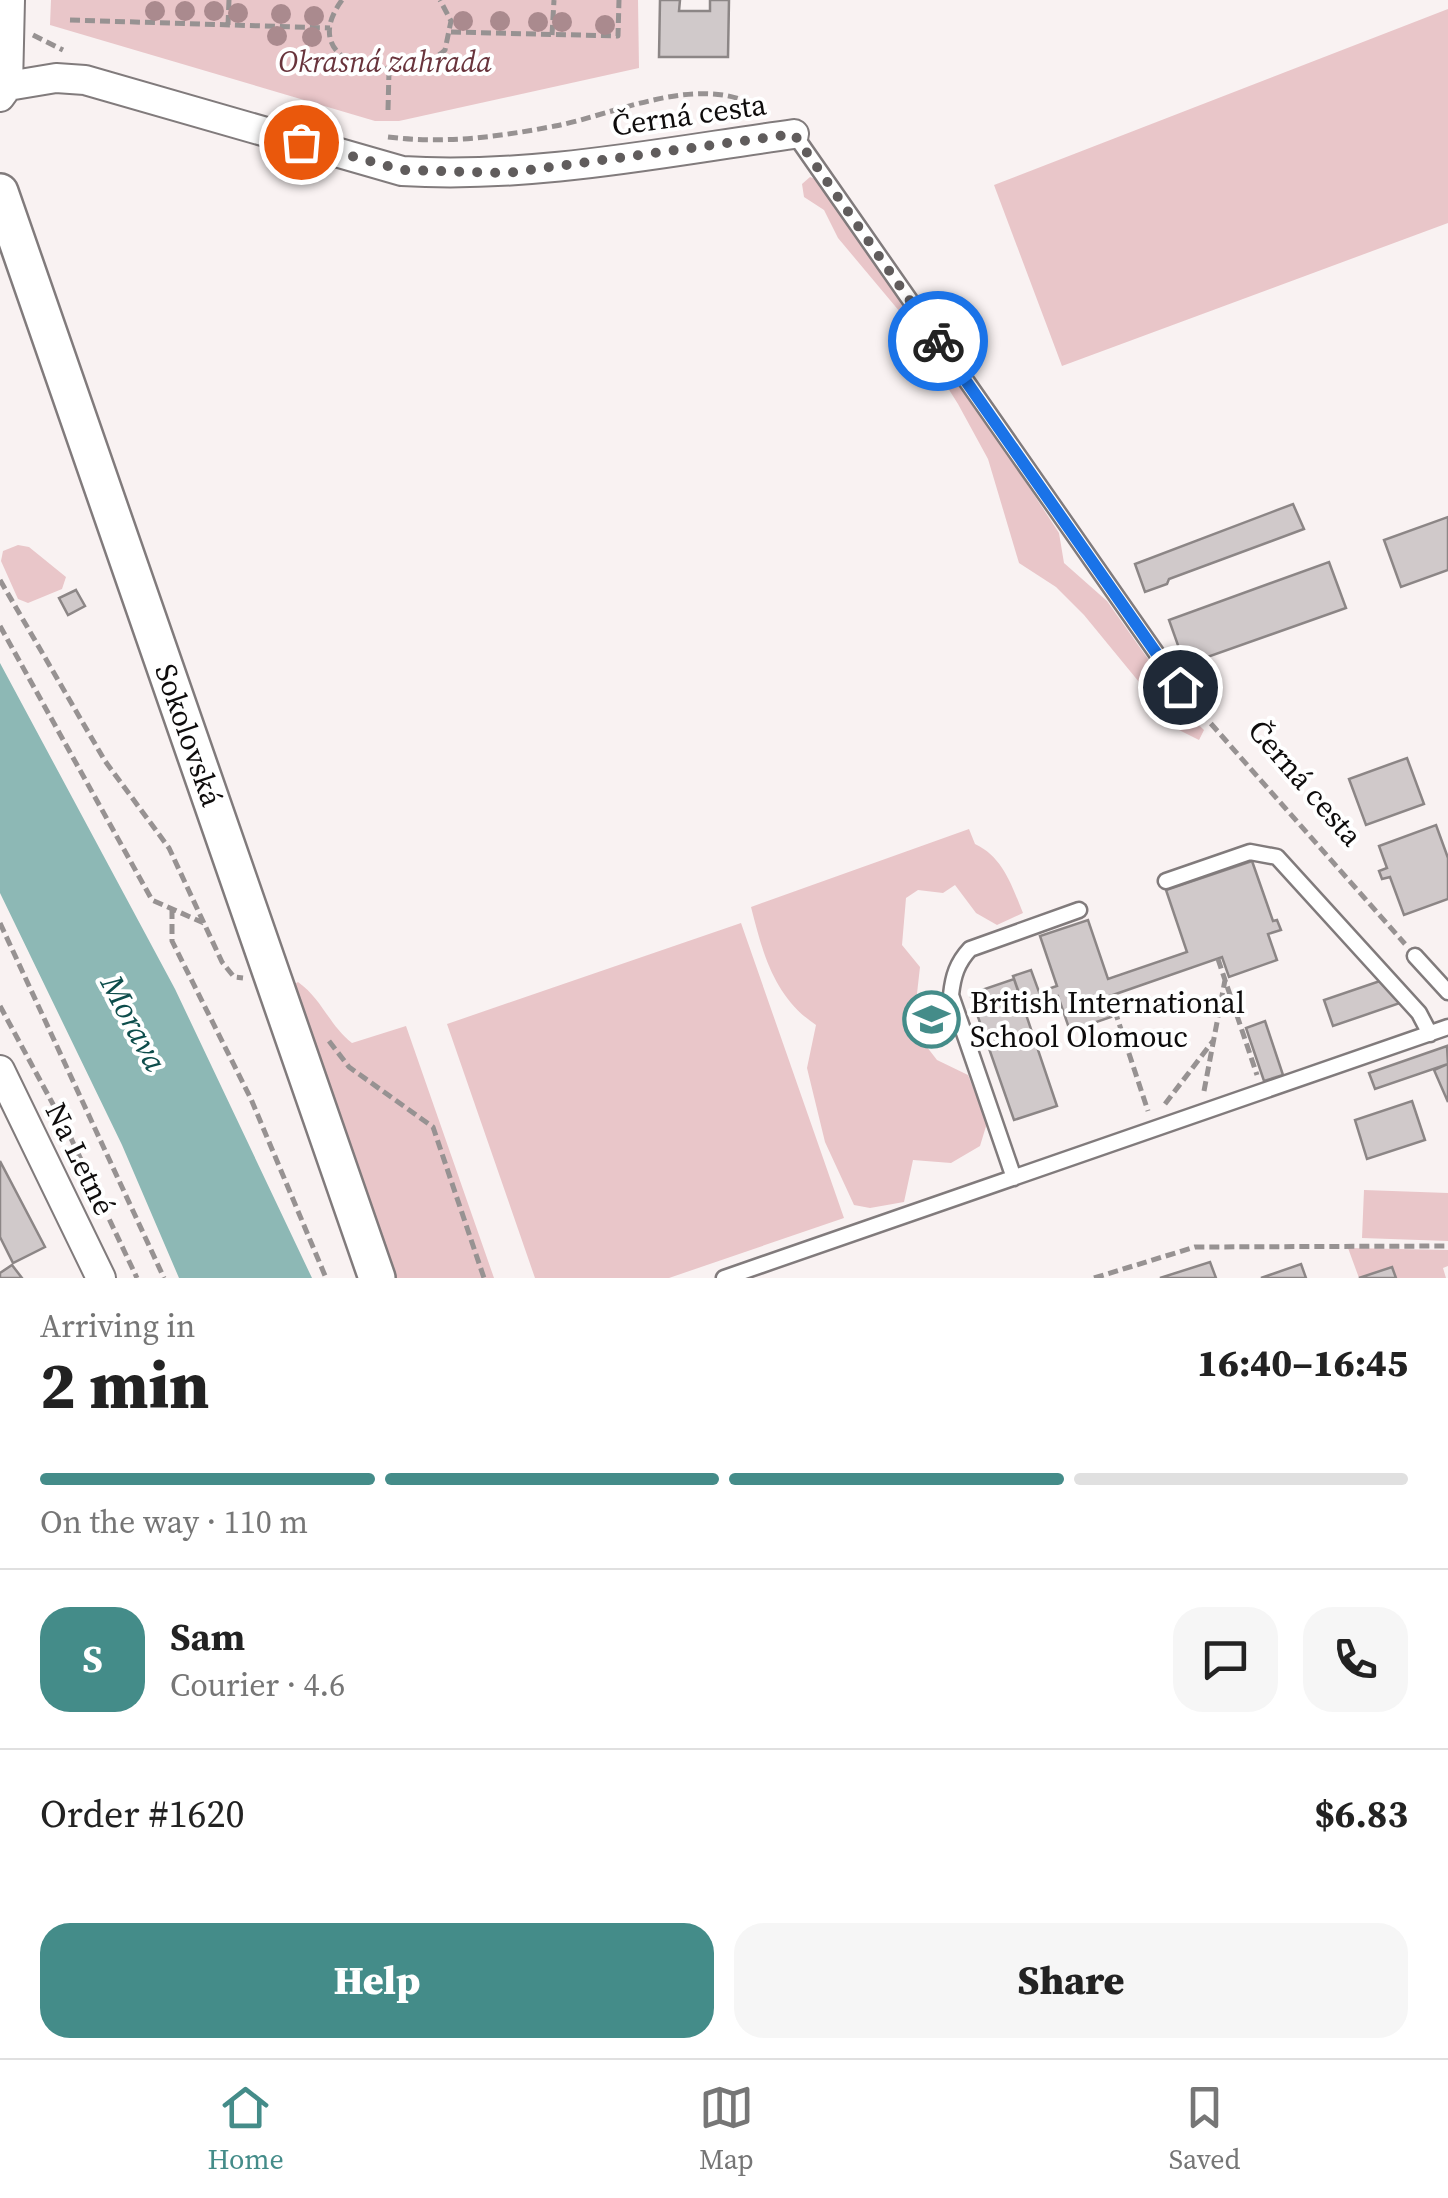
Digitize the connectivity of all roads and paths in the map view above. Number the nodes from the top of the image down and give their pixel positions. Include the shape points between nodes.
1 (229, 0) edge
2 (342, 0) edge
3 (440, 0) edge
4 (554, 0) edge
5 (619, 0) edge
6 (10, 11) edge
7 (70, 20) dead end
8 (228, 25) junction
9 (330, 28) junction
10 (450, 32) junction
11 (552, 36) junction
12 (78, 55) dead end
13 (389, 70) junction
14 (4, 91) edge
15 (388, 110) dead end
16 (794, 134) junction
17 (384, 136) dead end
18 (0, 192) edge
19 (0, 580) edge
20 (0, 626) edge
21 (1180, 687) joint
22 (1166, 881) dead end
23 (172, 909) junction
24 (1079, 910) dead end
25 (0, 923) edge
26 (206, 924) junction
27 (1415, 956) joint
28 (1218, 959) dead end
29 (256, 975) dead end
30 (1225, 980) junction
31 (1448, 992) edge
32 (1110, 996) dead end
33 (0, 1006) edge
34 (1448, 1027) edge
35 (324, 1033) dead end
36 (1430, 1034) junction
37 (1214, 1039) junction
38 (0, 1070) edge
39 (1262, 1092) junction
40 (1200, 1114) junction
41 (1014, 1178) junction
42 (1448, 1246) edge
43 (101, 1278) edge
44 (137, 1278) edge
45 (164, 1278) edge
46 (326, 1278) edge
47 (376, 1278) edge
48 (484, 1278) edge
49 (724, 1278) edge
50 (1094, 1278) edge

1 - 8 path
2 - 9 path
3 - 10 path
4 - 11 path
5 - 11 path via 618,36
6 - 12 path
6 - 14 street
7 - 8 path
8 - 9 path
9 - 13 path via 334,49 347,60
10 - 11 path
10 - 13 path via 437,57
13 - 15 path
14 - 16 street, Černá cesta via 56,78 85,80 402,170 436,173 507,173
16 - 17 path via 754,104 700,94 444,143
16 - 21 lane, Černá cesta
18 - 47 street, Sokolovská
19 - 26 path via 105,762 170,848
20 - 23 path via 152,900
21 - 27 path, Černá cesta
22 - 36 lane via 1250,852 1277,856 1419,1013
23 - 26 path
23 - 46 path via 172,941 251,1100
24 - 41 lane via 970,949 953,977 951,995
25 - 45 path
26 - 29 path via 228,971 242,979
27 - 31 lane
28 - 30 path
30 - 37 path
30 - 39 path
32 - 37 path via 1151,1122
33 - 44 path
34 - 36 lane
35 - 48 path via 350,1067 433,1127
36 - 39 lane
37 - 40 path
38 - 43 street, Na Letné
39 - 40 lane
40 - 41 lane
41 - 49 lane
42 - 50 path via 1195,1247

